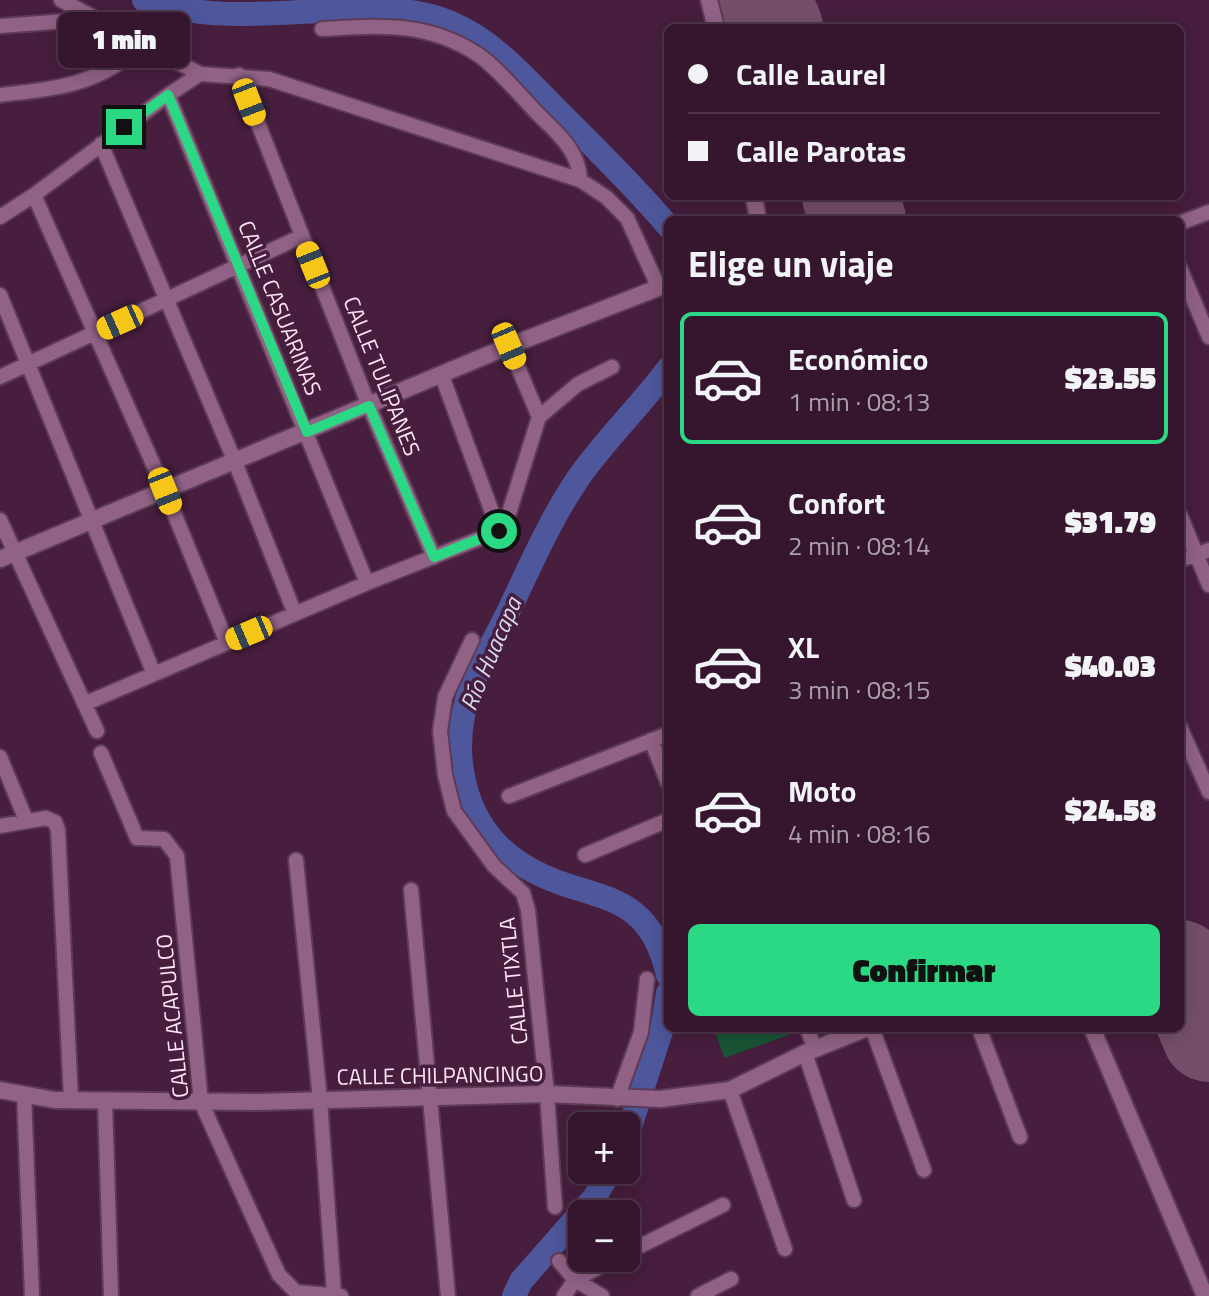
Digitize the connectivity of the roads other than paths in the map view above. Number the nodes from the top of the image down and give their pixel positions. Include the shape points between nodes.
1 (61, 0) edge
2 (709, 0) edge
3 (93, 19) junction
4 (715, 24) edge
5 (0, 26) edge
6 (322, 29) dead end
7 (144, 45) junction
8 (200, 74) junction
9 (239, 75) junction
10 (0, 95) edge
11 (168, 95) junction
12 (101, 144) junction
13 (580, 180) junction
14 (34, 195) junction
15 (1209, 212) edge
16 (0, 217) edge
17 (1184, 221) edge
18 (302, 236) junction
19 (239, 267) junction
20 (1184, 278) edge
21 (664, 282) edge
22 (664, 284) edge
23 (0, 295) edge
24 (169, 300) junction
25 (96, 333) junction
26 (1209, 337) edge
27 (509, 346) junction
28 (28, 365) junction
29 (612, 367) dead end
30 (442, 376) junction
31 (0, 377) edge
32 (369, 406) junction
33 (539, 417) junction
34 (307, 432) junction
35 (235, 462) junction
36 (165, 491) junction
37 (0, 520) edge
38 (92, 521) junction
39 (1184, 522) edge
40 (499, 531) junction
41 (1202, 552) edge
42 (7, 556) edge
43 (434, 557) junction
44 (367, 583) junction
45 (1209, 585) edge
46 (295, 614) junction
47 (472, 640) dead end
48 (227, 643) junction
49 (154, 674) junction
50 (84, 704) junction
51 (97, 731) dead end
52 (664, 735) edge
53 (1184, 736) edge
54 (651, 740) junction
55 (101, 753) dead end
56 (0, 757) edge
57 (664, 773) edge
58 (1209, 792) edge
59 (509, 796) dead end
60 (26, 820) junction
61 (664, 822) edge
62 (0, 826) edge
63 (585, 855) dead end
64 (296, 860) dead end
65 (411, 890) dead end
66 (647, 979) dead end
67 (808, 1032) edge
68 (860, 1032) edge
69 (872, 1032) edge
70 (981, 1032) edge
71 (1094, 1032) edge
72 (810, 1051) junction
73 (0, 1090) edge
74 (730, 1090) junction
75 (24, 1094) junction
76 (547, 1094) junction
77 (430, 1096) junction
78 (617, 1099) junction
79 (71, 1100) junction
80 (105, 1100) junction
81 (320, 1100) junction
82 (201, 1102) junction
83 (1020, 1137) dead end
84 (924, 1170) dead end
85 (854, 1200) dead end
86 (723, 1205) dead end
87 (555, 1207) dead end
88 (640, 1246) edge
89 (785, 1249) dead end
90 (559, 1261) dead end
91 (590, 1272) edge
92 (731, 1279) dead end
93 (575, 1280) junction
94 (337, 1295) edge
95 (32, 1296) edge
96 (111, 1296) edge
97 (448, 1296) edge
98 (564, 1296) edge
99 (602, 1296) edge
100 (698, 1296) edge
101 (1205, 1296) edge

1 - 3 street
2 - 4 street
3 - 5 street
3 - 7 street
6 - 13 street via 401,26 479,55 568,144 580,165
7 - 8 street
7 - 10 street via 89,80
8 - 9 street
8 - 11 street
9 - 13 street via 269,79
9 - 18 street, CALLE TULIPANES
11 - 12 street
11 - 19 street, CALLE CASUARINAS
12 - 14 street
12 - 24 street
13 - 21 street via 627,218
14 - 16 street
14 - 25 street
15 - 17 street
18 - 19 street
18 - 32 street, CALLE TULIPANES
19 - 24 street
19 - 34 street, CALLE CASUARINAS
20 - 26 street
22 - 27 street
23 - 28 street
24 - 25 street
24 - 35 street
25 - 28 street
25 - 36 street
27 - 30 street
27 - 33 street
28 - 31 street
28 - 38 street
29 - 33 street via 578,384
30 - 32 street
30 - 40 street
32 - 34 street
32 - 43 street, CALLE TULIPANES
33 - 40 street
34 - 35 street
34 - 44 street, CALLE CASUARINAS
35 - 36 street
35 - 46 street
36 - 38 street
36 - 48 street
37 - 42 street
38 - 42 street
38 - 49 street
39 - 41 street
40 - 43 street
41 - 45 street
42 - 50 street
43 - 44 street
44 - 46 street
46 - 48 street
47 - 76 street, CALLE TIXTLA via 445,697 440,731 445,775 454,811 494,866 523,893
48 - 49 street
49 - 50 street
50 - 51 street
52 - 54 street
53 - 58 street
54 - 57 street
54 - 59 street
55 - 82 street, CALLE ACAPULCO via 137,838 164,839 177,856
56 - 60 street
60 - 62 street
60 - 79 street via 46,818 58,830
61 - 63 street
64 - 81 street
65 - 77 street
66 - 78 street via 641,1032
67 - 72 street
68 - 72 street, CALLE CHILPANCINGO
69 - 84 street
70 - 83 street
71 - 101 street
72 - 74 street, CALLE CHILPANCINGO
72 - 85 street
73 - 75 street, CALLE CHILPANCINGO
74 - 78 street, CALLE CHILPANCINGO
74 - 89 street
75 - 79 street, CALLE CHILPANCINGO
75 - 95 street
76 - 77 street, CALLE CHILPANCINGO
76 - 78 street, CALLE CHILPANCINGO
76 - 87 street, CALLE TIXTLA
77 - 81 street, CALLE CHILPANCINGO
77 - 97 street
79 - 80 street, CALLE CHILPANCINGO
80 - 82 street, CALLE CHILPANCINGO
80 - 96 street
81 - 82 street, CALLE CHILPANCINGO
81 - 94 street
82 - 94 street, CALLE ACAPULCO via 279,1275 296,1292
86 - 88 street
90 - 93 street
91 - 93 street
92 - 100 street
93 - 98 street
93 - 99 street

